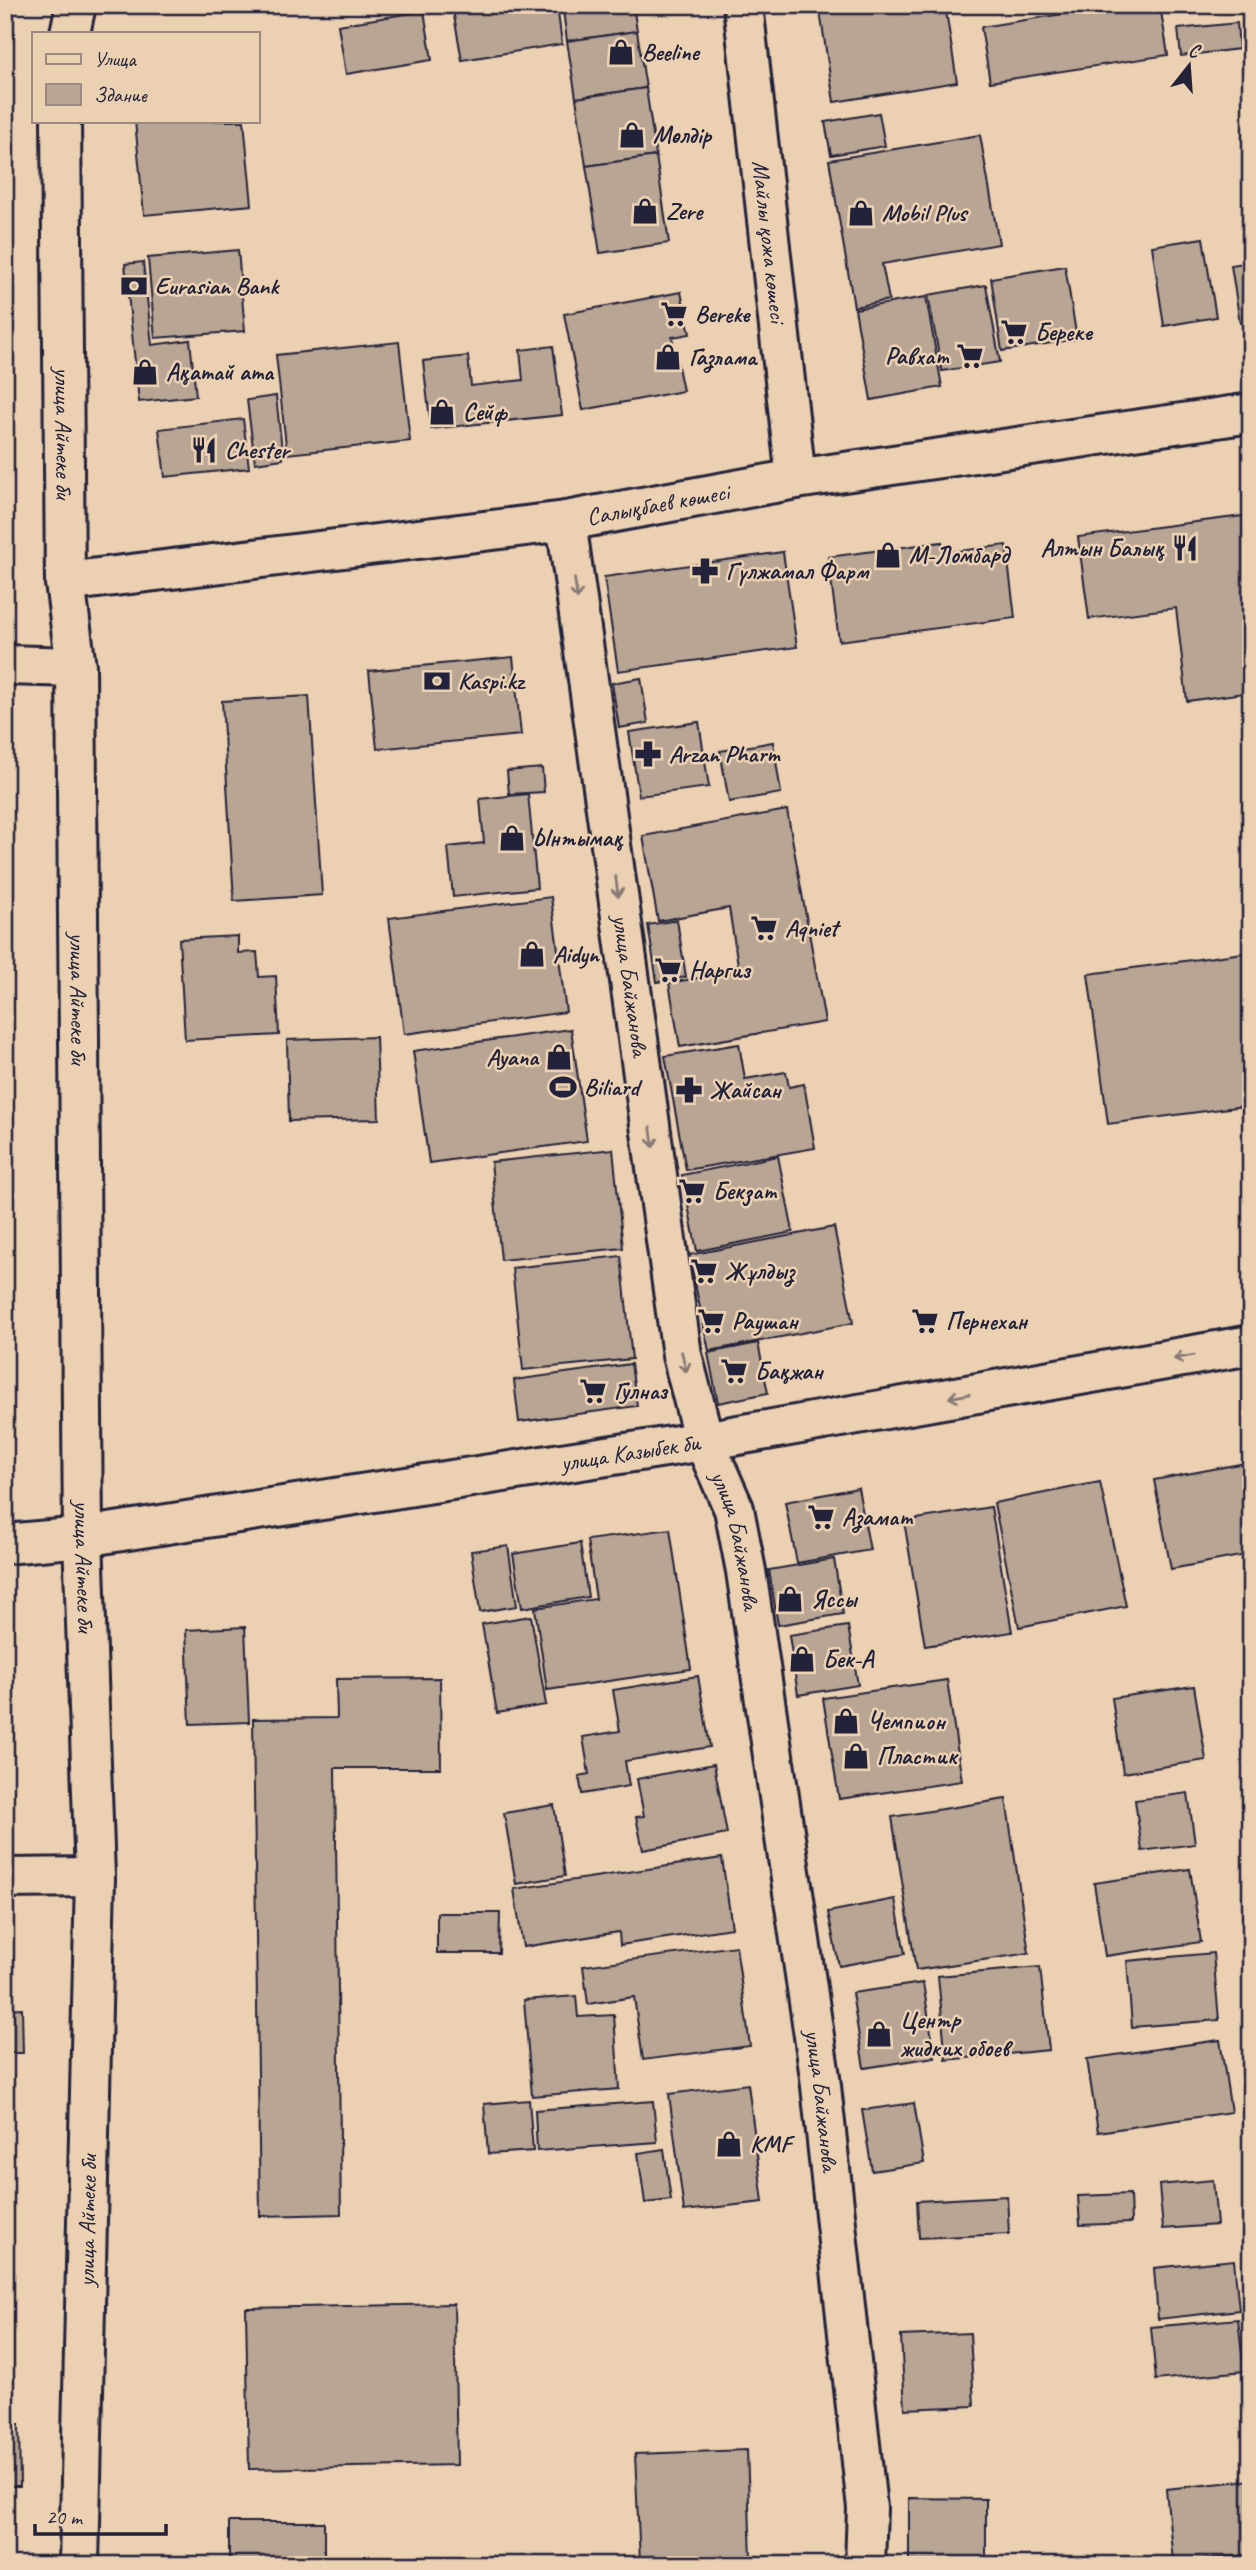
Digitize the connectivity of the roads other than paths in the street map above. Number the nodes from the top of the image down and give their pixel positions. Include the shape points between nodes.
1 (76, 5) edge
2 (743, 5) edge
3 (70, 32) edge
4 (61, 122) edge
5 (1251, 413) edge
6 (796, 478) junction
7 (566, 522) junction
8 (65, 582) junction
9 (5, 665) edge
10 (76, 667) junction
11 (1251, 1345) edge
12 (704, 1441) junction
13 (83, 1537) junction
14 (5, 1544) edge
15 (95, 1877) junction
16 (5, 1878) edge
17 (79, 2565) edge
18 (865, 2565) edge

1 - 3 street
2 - 6 street, Майлы қожа көшесі
4 - 8 street, улица Айтеке би
5 - 6 street, Салықбаев көшесі
6 - 7 street, Салықбаев көшесі
7 - 8 street, Салықбаев көшесі
7 -> 12 street, улица Байжанова via 682,1355
8 - 10 street, улица Айтеке би
9 - 10 street
10 - 13 street, улица Айтеке би
11 -> 12 street, улица Казыбек би
12 - 13 street, улица Казыбек би
12 - 18 street, улица Байжанова via 734,1509 746,1571 818,2063 867,2508
13 - 14 street, улица Казыбек би
13 - 15 street, улица Айтеке би
15 - 16 street
15 - 17 street, улица Айтеке би

